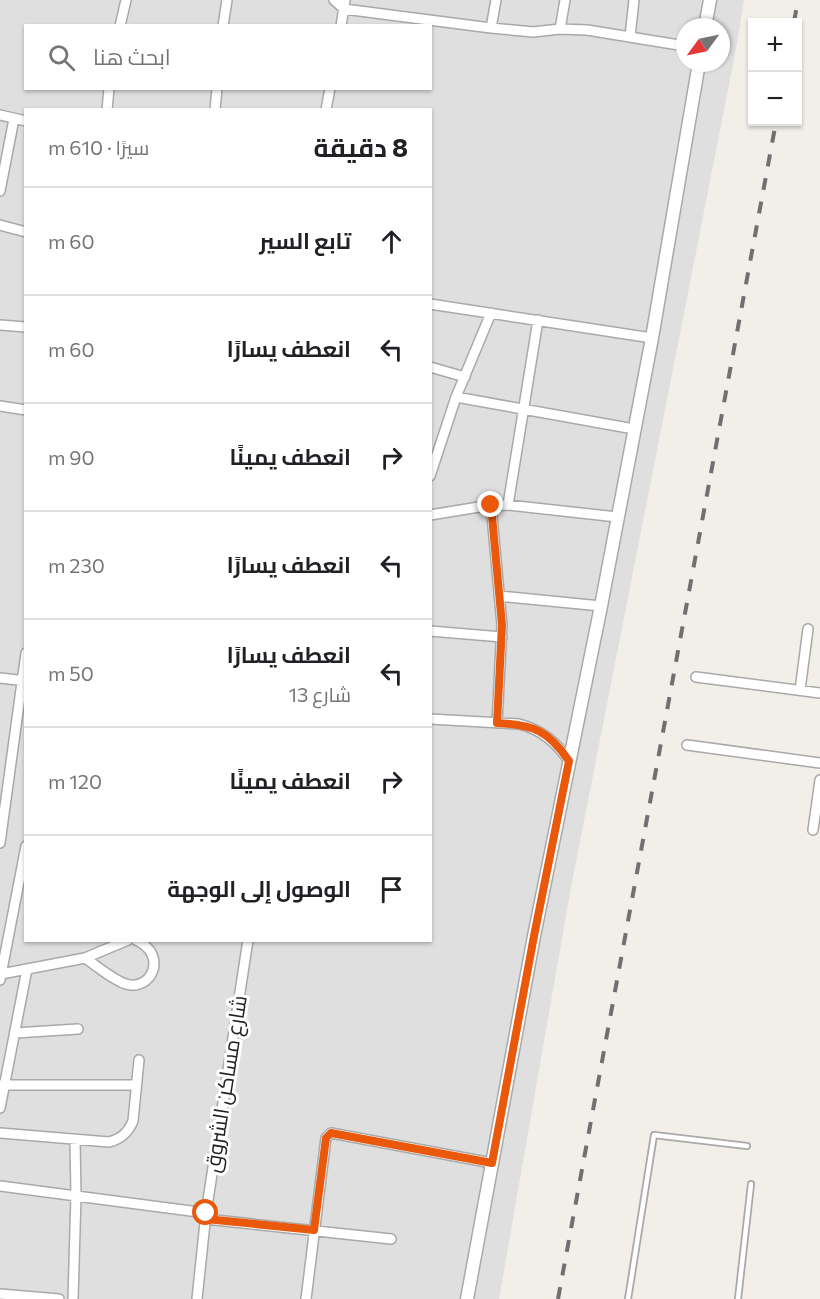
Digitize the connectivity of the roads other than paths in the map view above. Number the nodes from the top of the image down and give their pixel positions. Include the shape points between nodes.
1 (126, 0) edge
2 (227, 0) edge
3 (334, 0) edge
4 (496, 0) edge
5 (565, 0) edge
6 (634, 0) edge
7 (710, 0) edge
8 (344, 4) edge
9 (707, 18) edge
10 (120, 24) edge
11 (223, 24) edge
12 (341, 24) edge
13 (491, 28) junction
14 (560, 29) junction
15 (630, 37) junction
16 (676, 45) edge
17 (697, 72) edge
18 (109, 90) edge
19 (217, 90) edge
20 (330, 90) edge
21 (107, 108) edge
22 (215, 108) edge
23 (326, 108) edge
24 (0, 115) edge
25 (14, 119) junction
26 (24, 120) edge
27 (0, 192) edge
28 (0, 225) edge
29 (24, 231) edge
30 (432, 304) edge
31 (491, 313) junction
32 (538, 320) junction
33 (0, 325) edge
34 (24, 327) edge
35 (652, 338) junction
36 (432, 368) edge
37 (465, 377) junction
38 (456, 397) junction
39 (0, 406) edge
40 (524, 409) junction
41 (24, 410) edge
42 (634, 429) junction
43 (432, 470) edge
44 (491, 505) junction
45 (508, 505) junction
46 (432, 515) edge
47 (617, 517) junction
48 (500, 596) junction
49 (600, 606) junction
50 (808, 629) dead end
51 (432, 631) edge
52 (502, 637) junction
53 (696, 677) dead end
54 (0, 678) edge
55 (24, 681) edge
56 (800, 690) junction
57 (820, 693) edge
58 (432, 719) edge
59 (497, 723) junction
60 (687, 745) dead end
61 (569, 761) junction
62 (820, 763) edge
63 (820, 780) edge
64 (813, 830) dead end
65 (0, 843) edge
66 (24, 856) edge
67 (123, 942) edge
68 (140, 942) edge
69 (248, 942) edge
70 (85, 958) junction
71 (27, 969) junction
72 (1, 977) edge
73 (78, 1029) dead end
74 (15, 1033) junction
75 (139, 1060) dead end
76 (2, 1085) edge
77 (136, 1085) junction
78 (0, 1108) edge
79 (0, 1133) edge
80 (75, 1140) junction
81 (747, 1146) dead end
82 (492, 1163) junction
83 (750, 1184) dead end
84 (0, 1186) edge
85 (76, 1196) junction
86 (206, 1216) junction
87 (314, 1230) junction
88 (391, 1239) dead end
89 (0, 1294) edge
90 (59, 1299) edge
91 (73, 1299) edge
92 (197, 1299) edge
93 (306, 1299) edge
94 (467, 1299) edge
95 (628, 1299) edge
96 (738, 1299) edge

1 - 10 street
2 - 11 street
3 - 8 street
4 - 13 street
5 - 14 street
6 - 15 street
7 - 9 street
8 - 12 street
8 - 13 street
13 - 14 street via 533,32
14 - 15 street
15 - 16 street
17 - 35 street
18 - 21 street
19 - 22 street
20 - 23 street
24 - 25 street
25 - 26 street
25 - 27 street
28 - 29 street
30 - 31 street
31 - 32 street
31 - 37 street
32 - 35 street
32 - 40 street
33 - 34 street
35 - 42 street
36 - 37 street
37 - 38 street
38 - 40 street
38 - 43 street
39 - 41 street
40 - 42 street
40 - 45 street
42 - 47 street
44 - 45 street
44 - 46 street
44 - 48 street
45 - 47 street
47 - 49 street
48 - 49 street
48 - 52 street
49 - 61 street
50 - 56 street
51 - 52 street
52 - 59 street
53 - 56 street
54 - 55 street
55 - 65 street
56 - 57 street
58 - 59 street
59 - 61 street via 519,724 543,733
60 - 62 street
61 - 82 street
63 - 64 street
66 - 72 street
67 - 70 street
68 - 70 street via 151,950 154,968 144,982 136,985 118,981
69 - 86 street, شارع مساكن الشروق
70 - 71 street
71 - 72 street
71 - 74 street
73 - 74 street
74 - 76 street
75 - 77 street
76 - 77 street
76 - 78 street
77 - 80 street via 133,1121 124,1135 109,1142
79 - 80 street
80 - 85 street
81 - 95 lane via 654,1135
82 - 87 street via 331,1133 326,1138
82 - 94 street
83 - 96 lane
84 - 85 street
85 - 86 street
85 - 91 street
86 - 87 street
86 - 92 street, شارع مساكن الشروق
87 - 88 street
87 - 93 street
89 - 90 street

